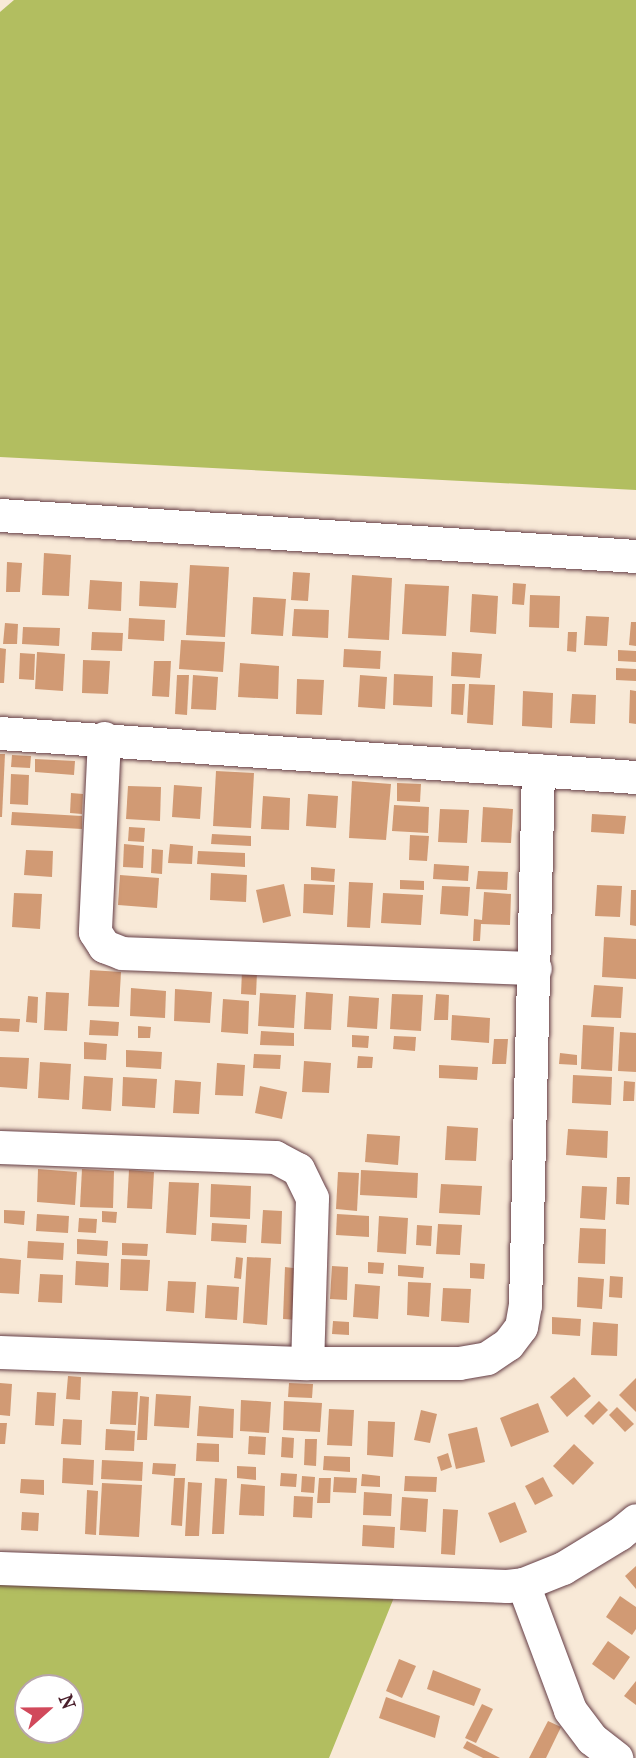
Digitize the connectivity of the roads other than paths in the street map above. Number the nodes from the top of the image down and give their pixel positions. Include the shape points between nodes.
1 (0, 515) edge
2 (636, 556) edge
3 (0, 733) edge
4 (104, 738) junction
5 (538, 770) junction
6 (636, 777) edge
7 (535, 968) junction
8 (0, 1147) edge
9 (0, 1352) edge
10 (307, 1363) junction
11 (636, 1520) edge
12 (0, 1568) edge
13 (523, 1584) junction
14 (616, 1758) edge

1 - 2 street
3 - 4 street
4 - 5 street
4 - 7 street via 95,932 104,946 122,953
5 - 6 street
5 - 7 street
7 - 10 street via 521,1326 508,1345 478,1360
8 - 10 street via 275,1157 298,1169 312,1198
9 - 10 street
11 - 13 street via 563,1568
12 - 13 street
13 - 14 street via 570,1710 592,1739

